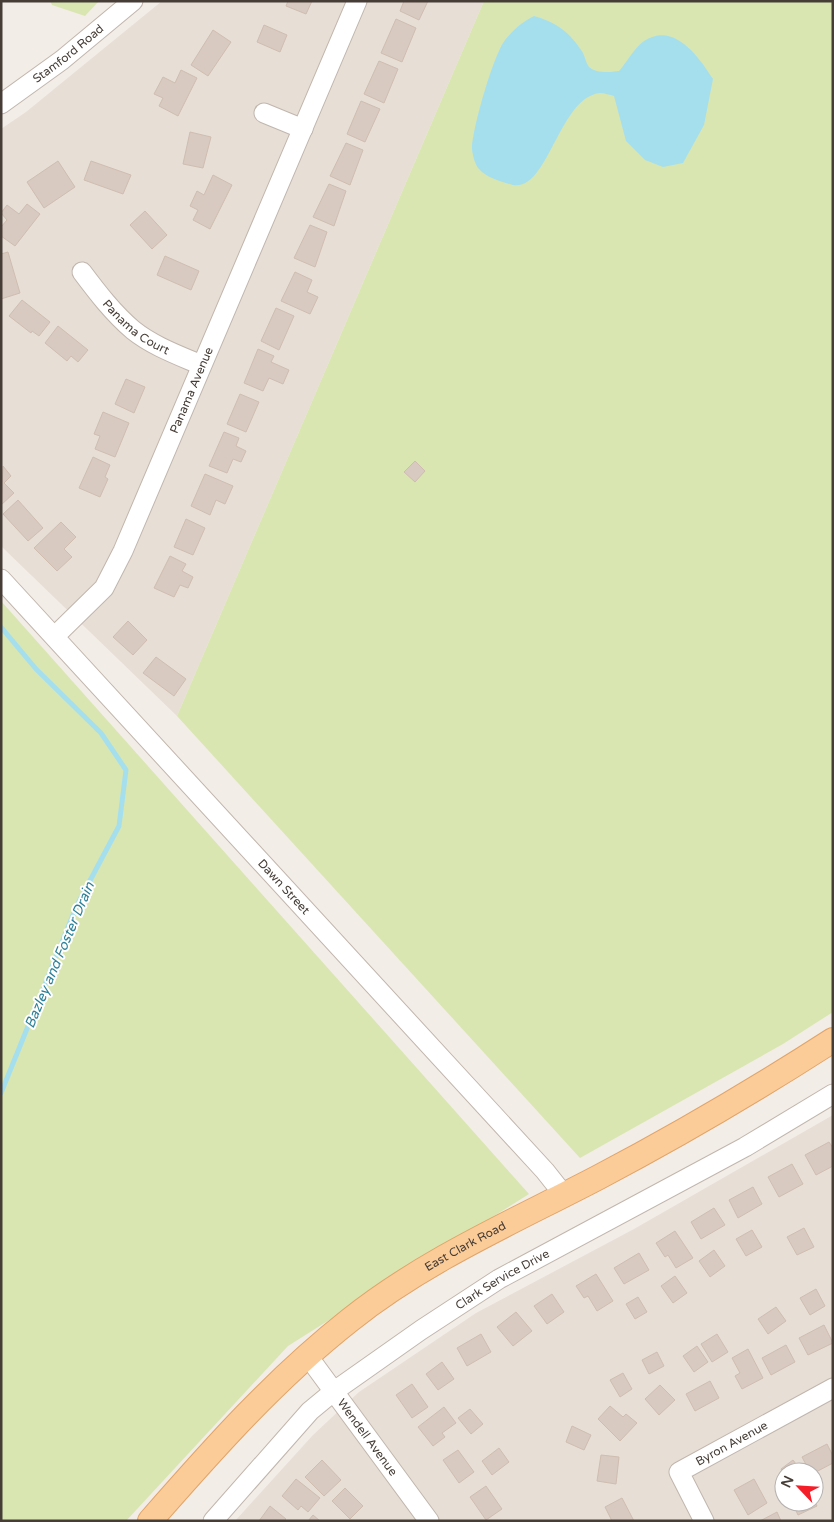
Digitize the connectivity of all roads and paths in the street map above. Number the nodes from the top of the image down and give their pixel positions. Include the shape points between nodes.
1 (133, 1) edge
2 (357, 1) edge
3 (1, 104) edge
4 (264, 113) dead end
5 (303, 129) junction
6 (82, 272) dead end
7 (201, 365) junction
8 (1, 578) edge
9 (55, 636) junction
10 (833, 1040) edge
11 (833, 1094) edge
12 (564, 1195) junction
13 (307, 1355) junction
14 (833, 1388) edge
15 (333, 1392) junction
16 (150, 1521) edge
17 (213, 1521) edge
18 (429, 1521) edge
19 (704, 1521) edge

1 - 3 street, Stamford Road via 62,60
2 - 5 street, Panama Avenue
4 - 5 street
5 - 7 street, Panama Avenue
6 - 7 street, Panama Court via 104,301 133,330 152,343
7 - 9 street, Panama Avenue via 123,551 104,588
8 - 9 street, Dawn Street
9 - 12 street, Dawn Street
10 - 12 main road, East Clark Road via 703,1119
11 - 15 street, Clark Service Drive via 745,1147 499,1279
12 - 13 main road, East Clark Road via 468,1244 400,1284
13 - 15 street, Wendell Avenue
13 - 16 main road, East Clark Road via 234,1425
14 - 19 street, Byron Avenue via 679,1472
15 - 17 street, Clark Service Drive via 310,1411
15 - 18 street, Wendell Avenue

